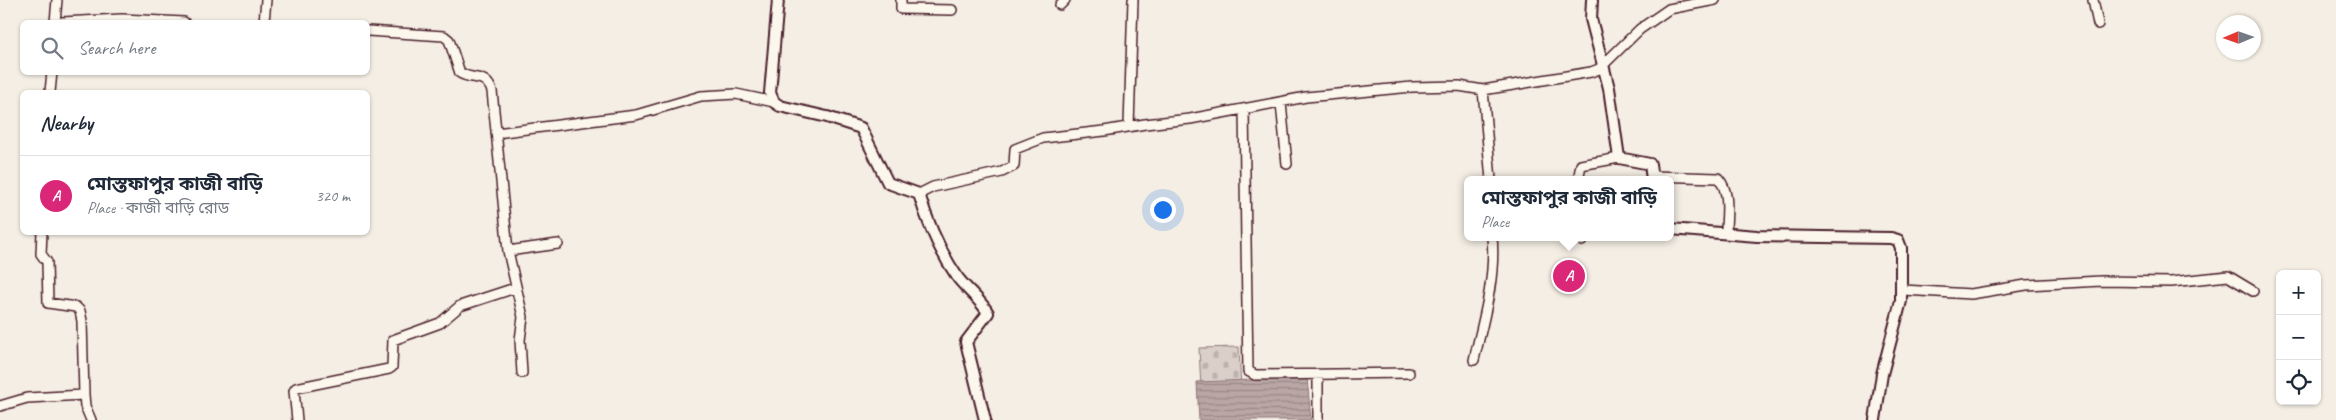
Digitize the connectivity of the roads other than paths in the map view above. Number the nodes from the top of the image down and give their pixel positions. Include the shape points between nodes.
1 (57, 0) edge
2 (266, 0) edge
3 (778, 0) edge
4 (901, 0) edge
5 (1133, 0) edge
6 (1592, 0) edge
7 (1716, 0) edge
8 (2093, 0) edge
9 (952, 10) dead end
10 (55, 20) edge
11 (102, 20) edge
12 (143, 20) edge
13 (264, 20) edge
14 (2098, 24) dead end
15 (370, 31) edge
16 (1602, 66) junction
17 (52, 75) edge
18 (50, 90) edge
19 (1483, 90) junction
20 (774, 102) junction
21 (1281, 103) junction
22 (1244, 110) junction
23 (1129, 126) junction
24 (496, 133) junction
25 (1619, 158) junction
26 (1287, 164) dead end
27 (1491, 176) edge
28 (1579, 176) edge
29 (1652, 176) edge
30 (1674, 178) edge
31 (918, 194) junction
32 (1674, 229) edge
33 (1726, 232) junction
34 (42, 235) edge
35 (1493, 241) edge
36 (558, 244) dead end
37 (508, 251) junction
38 (515, 288) junction
39 (1903, 290) junction
40 (2253, 291) dead end
41 (1474, 360) dead end
42 (522, 373) dead end
43 (1408, 373) dead end
44 (1318, 374) junction
45 (84, 395) junction
46 (0, 406) edge
47 (91, 420) edge
48 (296, 420) edge
49 (985, 420) edge
50 (1318, 420) edge
51 (1875, 420) edge

1 - 10 street
2 - 13 street
3 - 20 street via 770,93
4 - 9 street via 901,9
5 - 23 street
6 - 16 street via 1591,19
7 - 16 street via 1669,9 1640,29
8 - 14 street
11 - 12 street
15 - 24 street via 444,36 449,40 460,73 483,79 489,84
16 - 19 street via 1591,72
16 - 25 street via 1609,88
17 - 18 street
19 - 21 street via 1459,86 1402,87 1306,97
19 - 27 street
20 - 24 street via 736,94 702,96 636,115
20 - 31 street via 860,128 888,183
21 - 22 street
21 - 26 street
22 - 23 street
22 - 44 street via 1248,371 1254,375
23 - 31 street via 1043,138 1015,149 1014,166 1002,172 933,187
24 - 37 street
25 - 28 street via 1581,165
25 - 29 street via 1650,164
30 - 33 street via 1718,178 1726,195
31 - 49 street via 946,260 960,280 982,301 988,313 966,342
32 - 33 street
33 - 39 street via 1757,236 1898,240
34 - 45 street via 41,254 46,262 48,302 76,306 80,311
35 - 41 street via 1489,292
36 - 37 street
37 - 38 street
38 - 42 street via 524,317 520,340
38 - 48 street via 460,306 440,323 393,340 392,367 389,369 296,388
39 - 40 street via 1970,294 2026,285 2171,282 2228,276
39 - 51 street via 1882,374
43 - 44 street
44 - 50 street
45 - 46 street via 27,398
45 - 47 street

